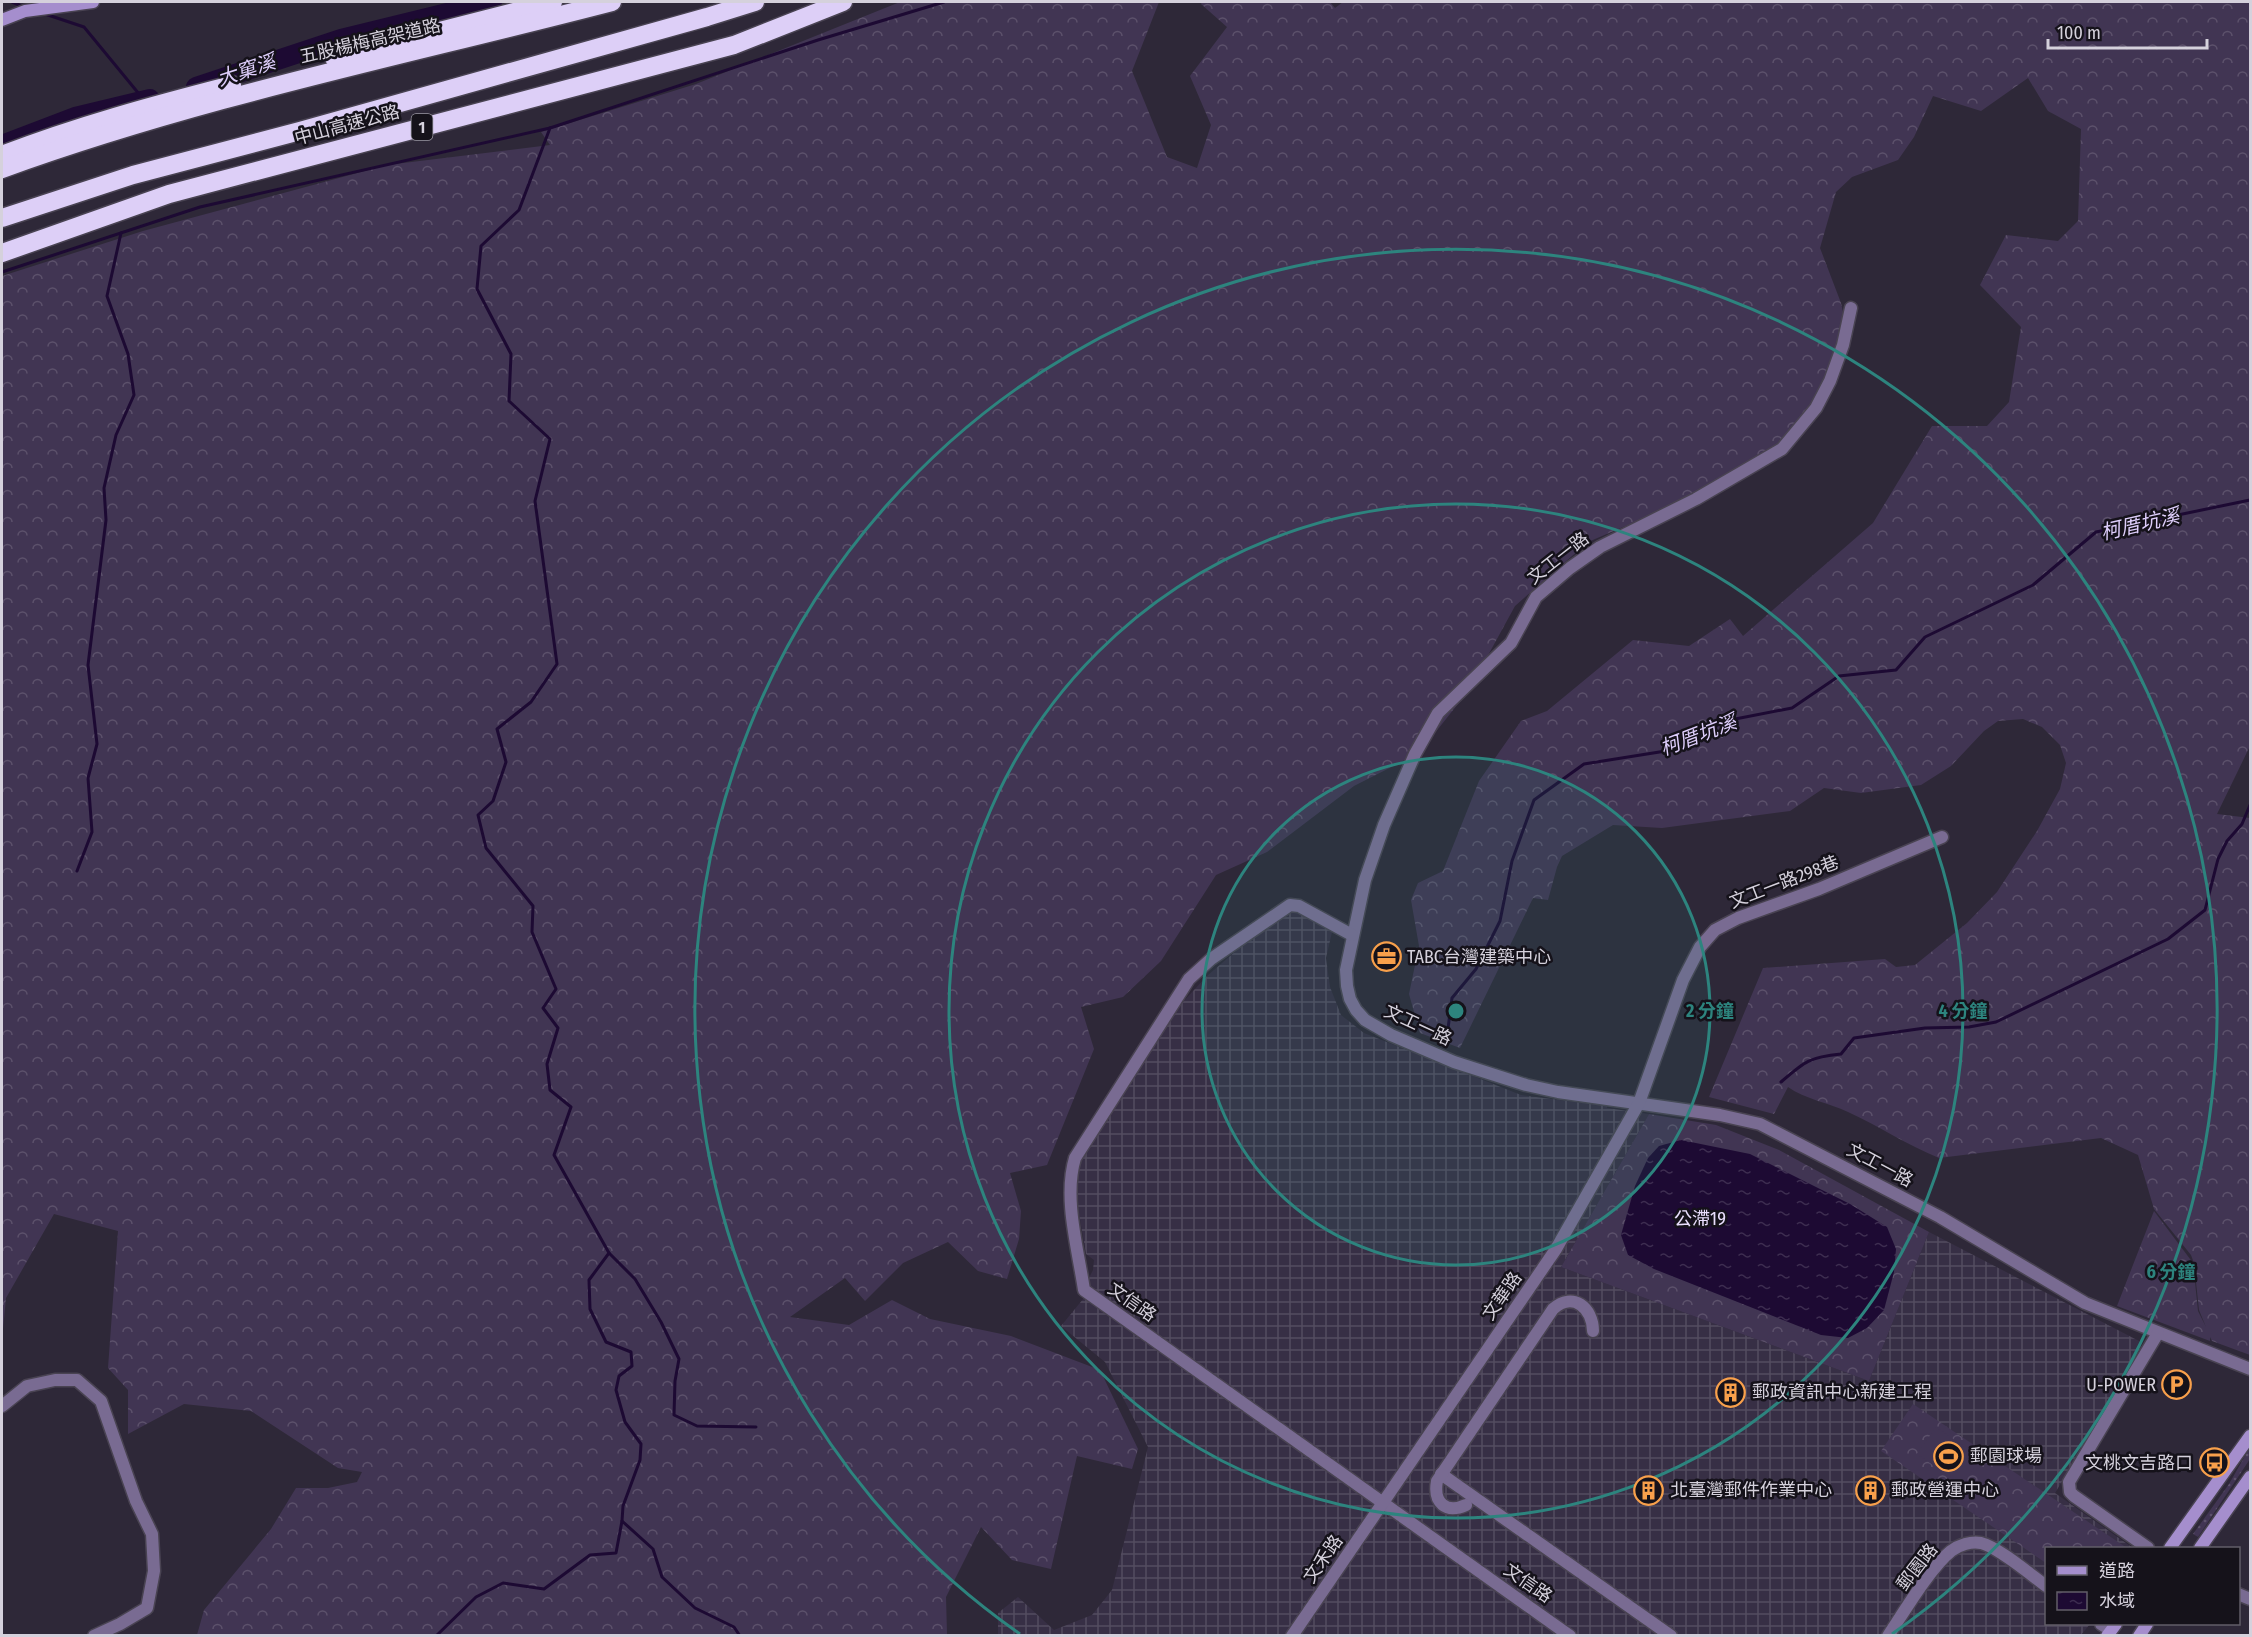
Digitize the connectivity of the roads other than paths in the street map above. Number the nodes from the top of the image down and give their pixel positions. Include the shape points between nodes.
1 (93, 2) edge
2 (553, 2) edge
3 (612, 2) edge
4 (755, 2) edge
5 (843, 2) edge
6 (2, 20) edge
7 (2, 155) edge
8 (2, 169) edge
9 (2, 218) edge
10 (2, 253) edge
11 (1851, 308) dead end
12 (1942, 837) dead end
13 (1352, 934) junction
14 (1639, 1103) junction
15 (1593, 1331) dead end
16 (2158, 1333) junction
17 (2250, 1369) edge
18 (2, 1406) edge
19 (2250, 1436) edge
20 (1441, 1474) junction
21 (2250, 1477) edge
22 (1383, 1502) junction
23 (1467, 1504) dead end
24 (2147, 1547) edge
25 (2170, 1547) edge
26 (2201, 1547) edge
27 (2045, 1585) edge
28 (94, 1635) edge
29 (1292, 1635) edge
30 (1570, 1635) edge
31 (1671, 1635) edge
32 (1888, 1635) edge

1 - 6 street via 25,11
2 - 7 highway, 五股楊梅高架道路 via 164,102
3 - 8 highway, 五股楊梅高架道路 via 256,91 50,151
4 - 9 highway, 中山高速公路 / 1 via 133,175
5 - 10 highway, 中山高速公路 / 1 via 734,45 170,194
11 - 13 street, 文工一路 via 1830,381 1816,408 1782,448 1696,499 1600,547 1570,568 1536,597 1511,643 1438,713 1384,825
12 - 14 street, 文工一路298巷 via 1716,930 1700,947 1683,980
13 - 14 street, 文工一路 via 1347,986 1356,1010 1378,1028 1455,1062 1526,1085
13 - 22 street, 文信路 via 1290,905 1189,979 1080,1149 1072,1168 1070,1197 1084,1290
14 - 16 street, 文工一路 via 1760,1124 1940,1217 2085,1303
14 - 22 street, 文華路 via 1556,1249
15 - 20 street via 1590,1313 1584,1307 1570,1302 1558,1305
16 - 17 street, 文工一路
16 - 24 street via 2069,1482 2074,1496
18 - 28 street via 27,1386 55,1380 77,1380 101,1401 136,1502 152,1534 154,1571 147,1608
19 - 25 street
20 - 23 street via 1437,1498 1449,1509
20 - 31 street
21 - 26 street
22 - 29 street, 文禾路
22 - 30 street, 文信路
27 - 32 street, 郵園路 via 1994,1549 1981,1543 1966,1543 1951,1551 1938,1566

